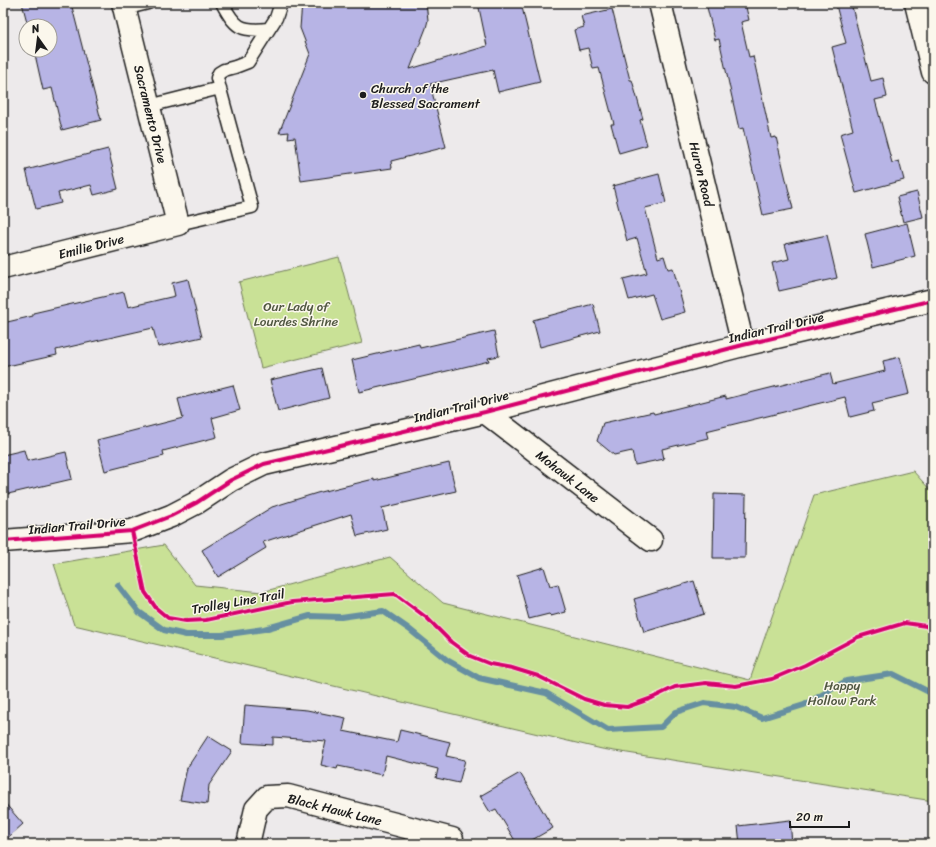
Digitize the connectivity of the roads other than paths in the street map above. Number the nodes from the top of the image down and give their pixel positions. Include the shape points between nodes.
1 (148, 3) edge
2 (222, 3) edge
3 (281, 3) edge
4 (660, 3) edge
5 (916, 3) edge
6 (124, 6) edge
7 (268, 29) junction
8 (248, 30) junction
9 (253, 53) junction
10 (933, 72) edge
11 (220, 88) junction
12 (149, 106) junction
13 (178, 224) junction
14 (3, 268) edge
15 (933, 300) edge
16 (743, 345) junction
17 (485, 412) junction
18 (651, 540) dead end
19 (3, 541) edge
20 (452, 839) dead end
21 (248, 844) edge

1 - 6 lane
2 - 8 lane via 234,23
3 - 7 lane via 276,18
4 - 16 street, Huron Road
5 - 10 street
6 - 12 street, Sacramento Drive
7 - 8 lane
7 - 9 lane
8 - 9 lane
9 - 11 lane via 248,62 219,73 217,78
11 - 12 lane
11 - 13 lane via 252,207
12 - 13 street, Sacramento Drive
13 - 14 street, Emilie Drive
15 - 16 street, Indian Trail Drive
16 - 17 street, Indian Trail Drive
17 - 18 street, Mohawk Lane
17 - 19 street, Indian Trail Drive via 264,464 231,480 171,516 132,531
20 - 21 street, Black Hawk Lane via 288,796 267,797 256,809

